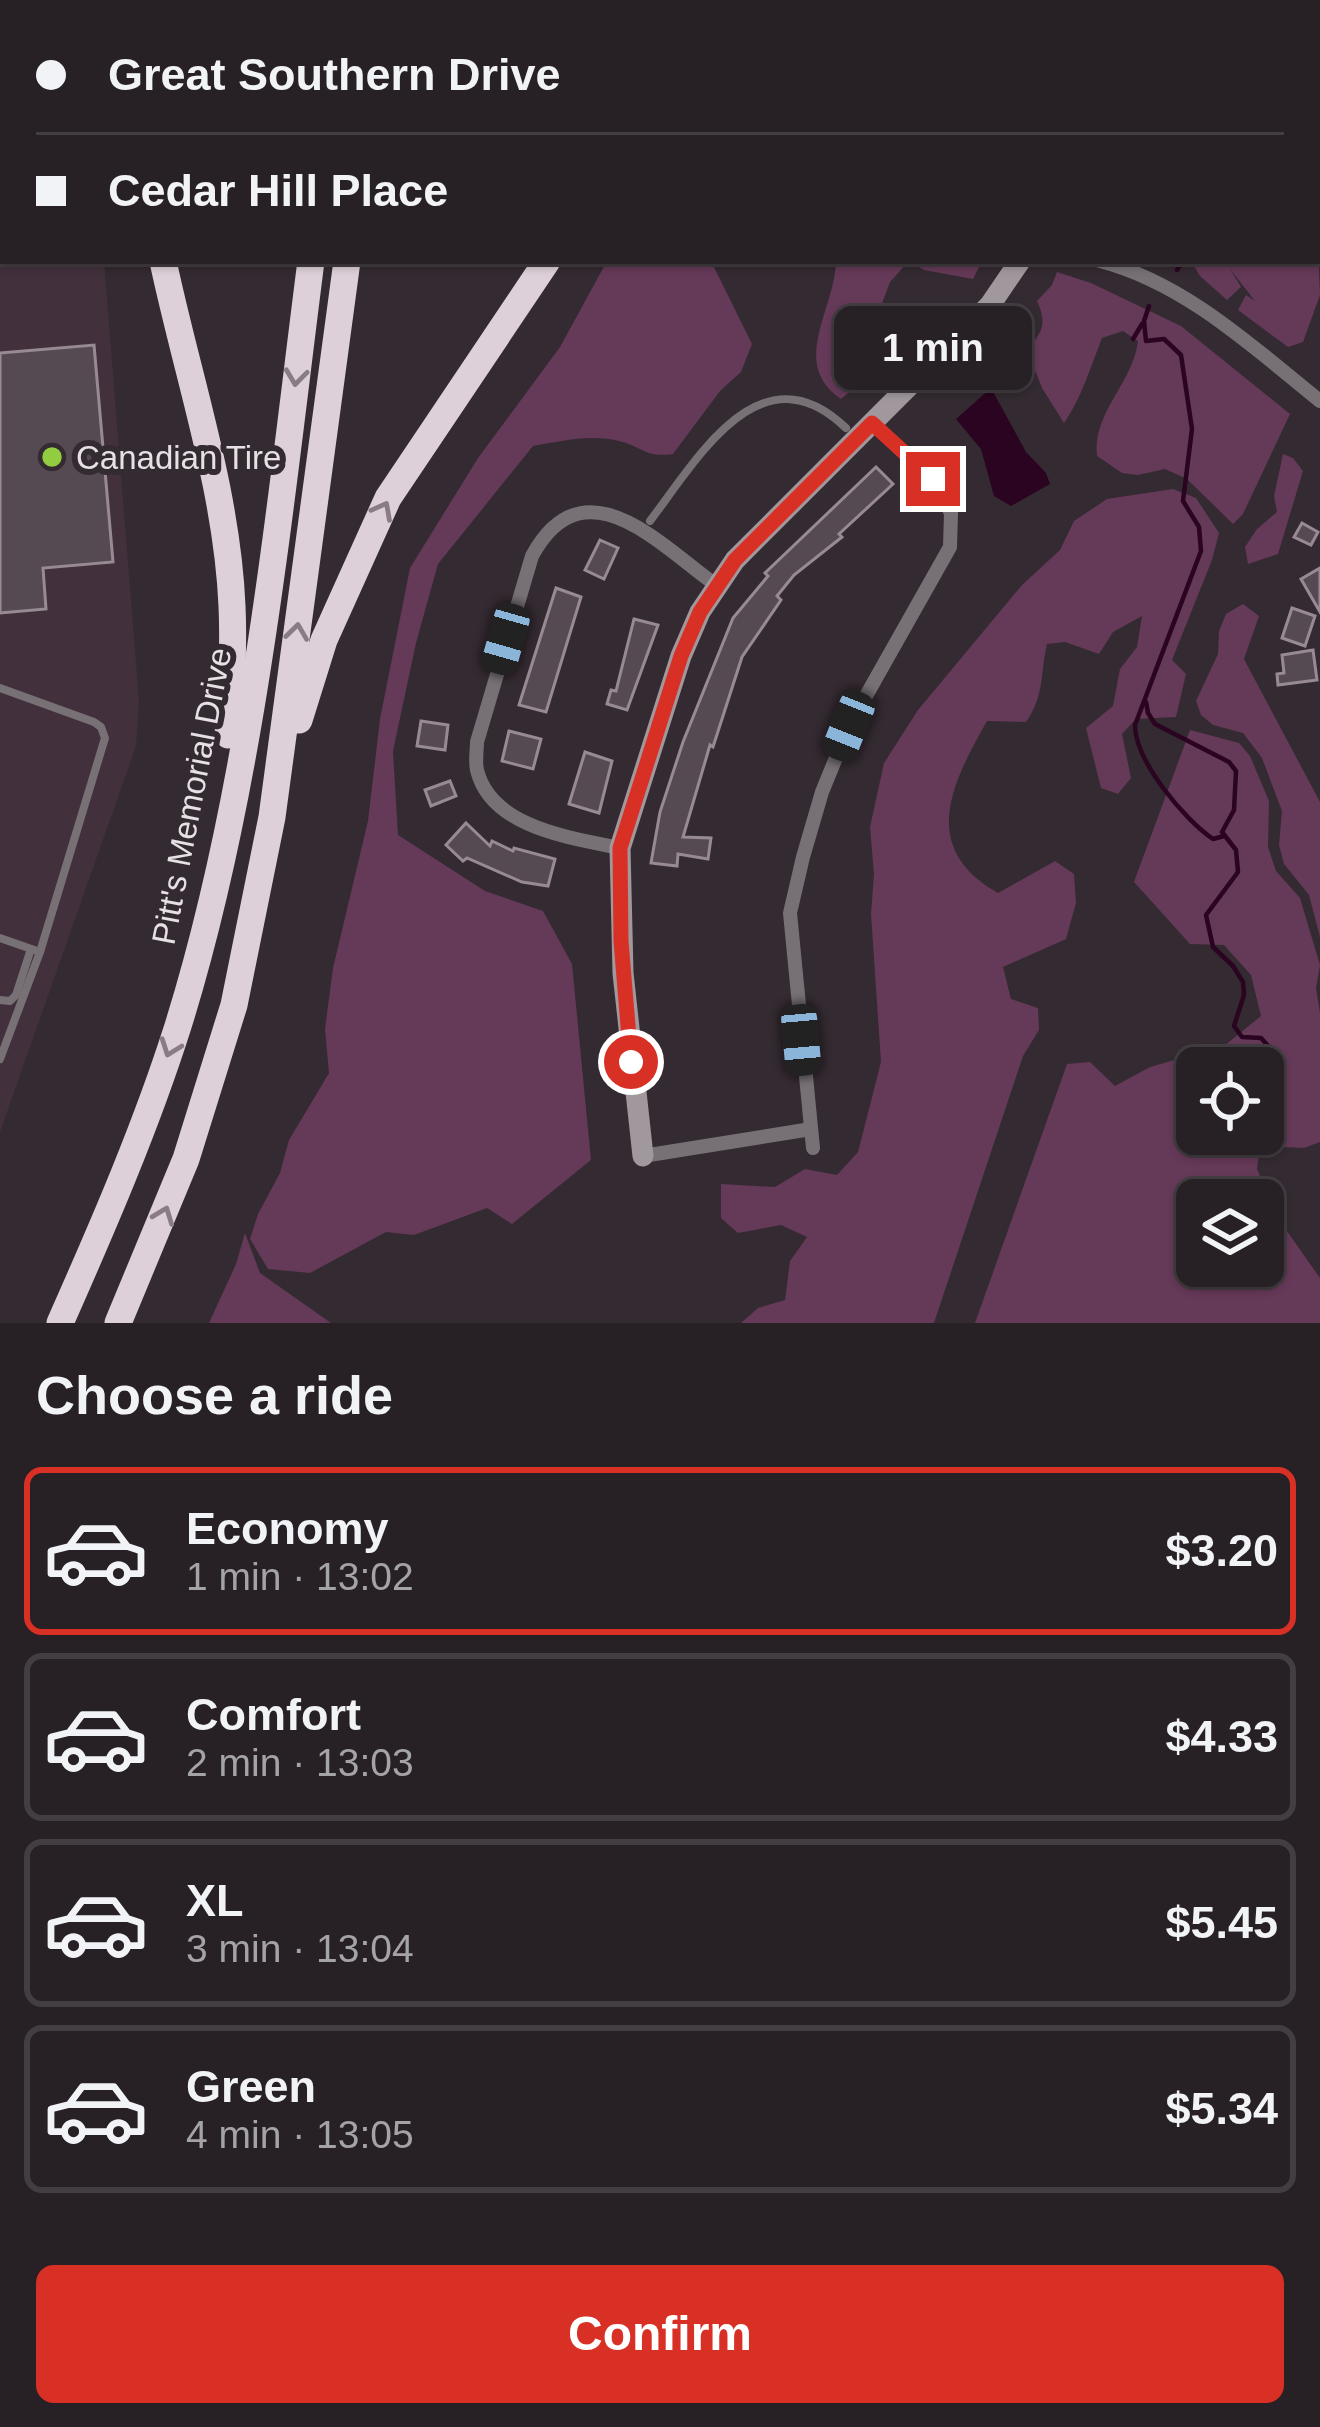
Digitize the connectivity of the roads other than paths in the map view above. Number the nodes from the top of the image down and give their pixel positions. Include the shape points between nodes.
1 (165, 264) edge
2 (311, 264) edge
3 (347, 264) edge
4 (545, 264) edge
5 (1018, 264) edge
6 (1108, 264) edge
7 (1320, 401) edge
8 (872, 423) junction
9 (846, 428) dead end
10 (650, 521) dead end
11 (716, 585) junction
12 (0, 688) edge
13 (272, 817) junction
14 (620, 848) junction
15 (0, 938) edge
16 (36, 950) junction
17 (192, 972) junction
18 (0, 1000) edge
19 (0, 1059) edge
20 (811, 1129) junction
21 (813, 1148) dead end
22 (643, 1156) joint
23 (60, 1323) edge
24 (118, 1323) edge

1 - 17 highway via 219,502 232,605 228,737
2 -> 17 highway, Pitt's Memorial Drive via 254,677
13 -> 3 highway
13 -> 4 highway via 324,640 370,533
5 - 8 street via 990,305
6 - 7 street via 1192,302
8 - 11 street
8 - 20 street via 933,479 951,513 950,548 849,726 803,857 790,913
9 - 10 lane via 824,407 796,397 764,401 704,451
11 - 14 street via 681,656
11 - 14 street via 612,512 561,522 532,556 477,742 477,770 492,802 520,820
12 - 16 lane via 94,722 105,738
24 -> 13 highway via 186,1159 234,1005
14 - 22 street via 623,973
15 - 16 lane
16 - 18 lane via 16,995
16 - 19 lane
17 -> 23 highway, Pitt's Memorial Drive via 111,1208
20 - 21 street
20 - 22 street

